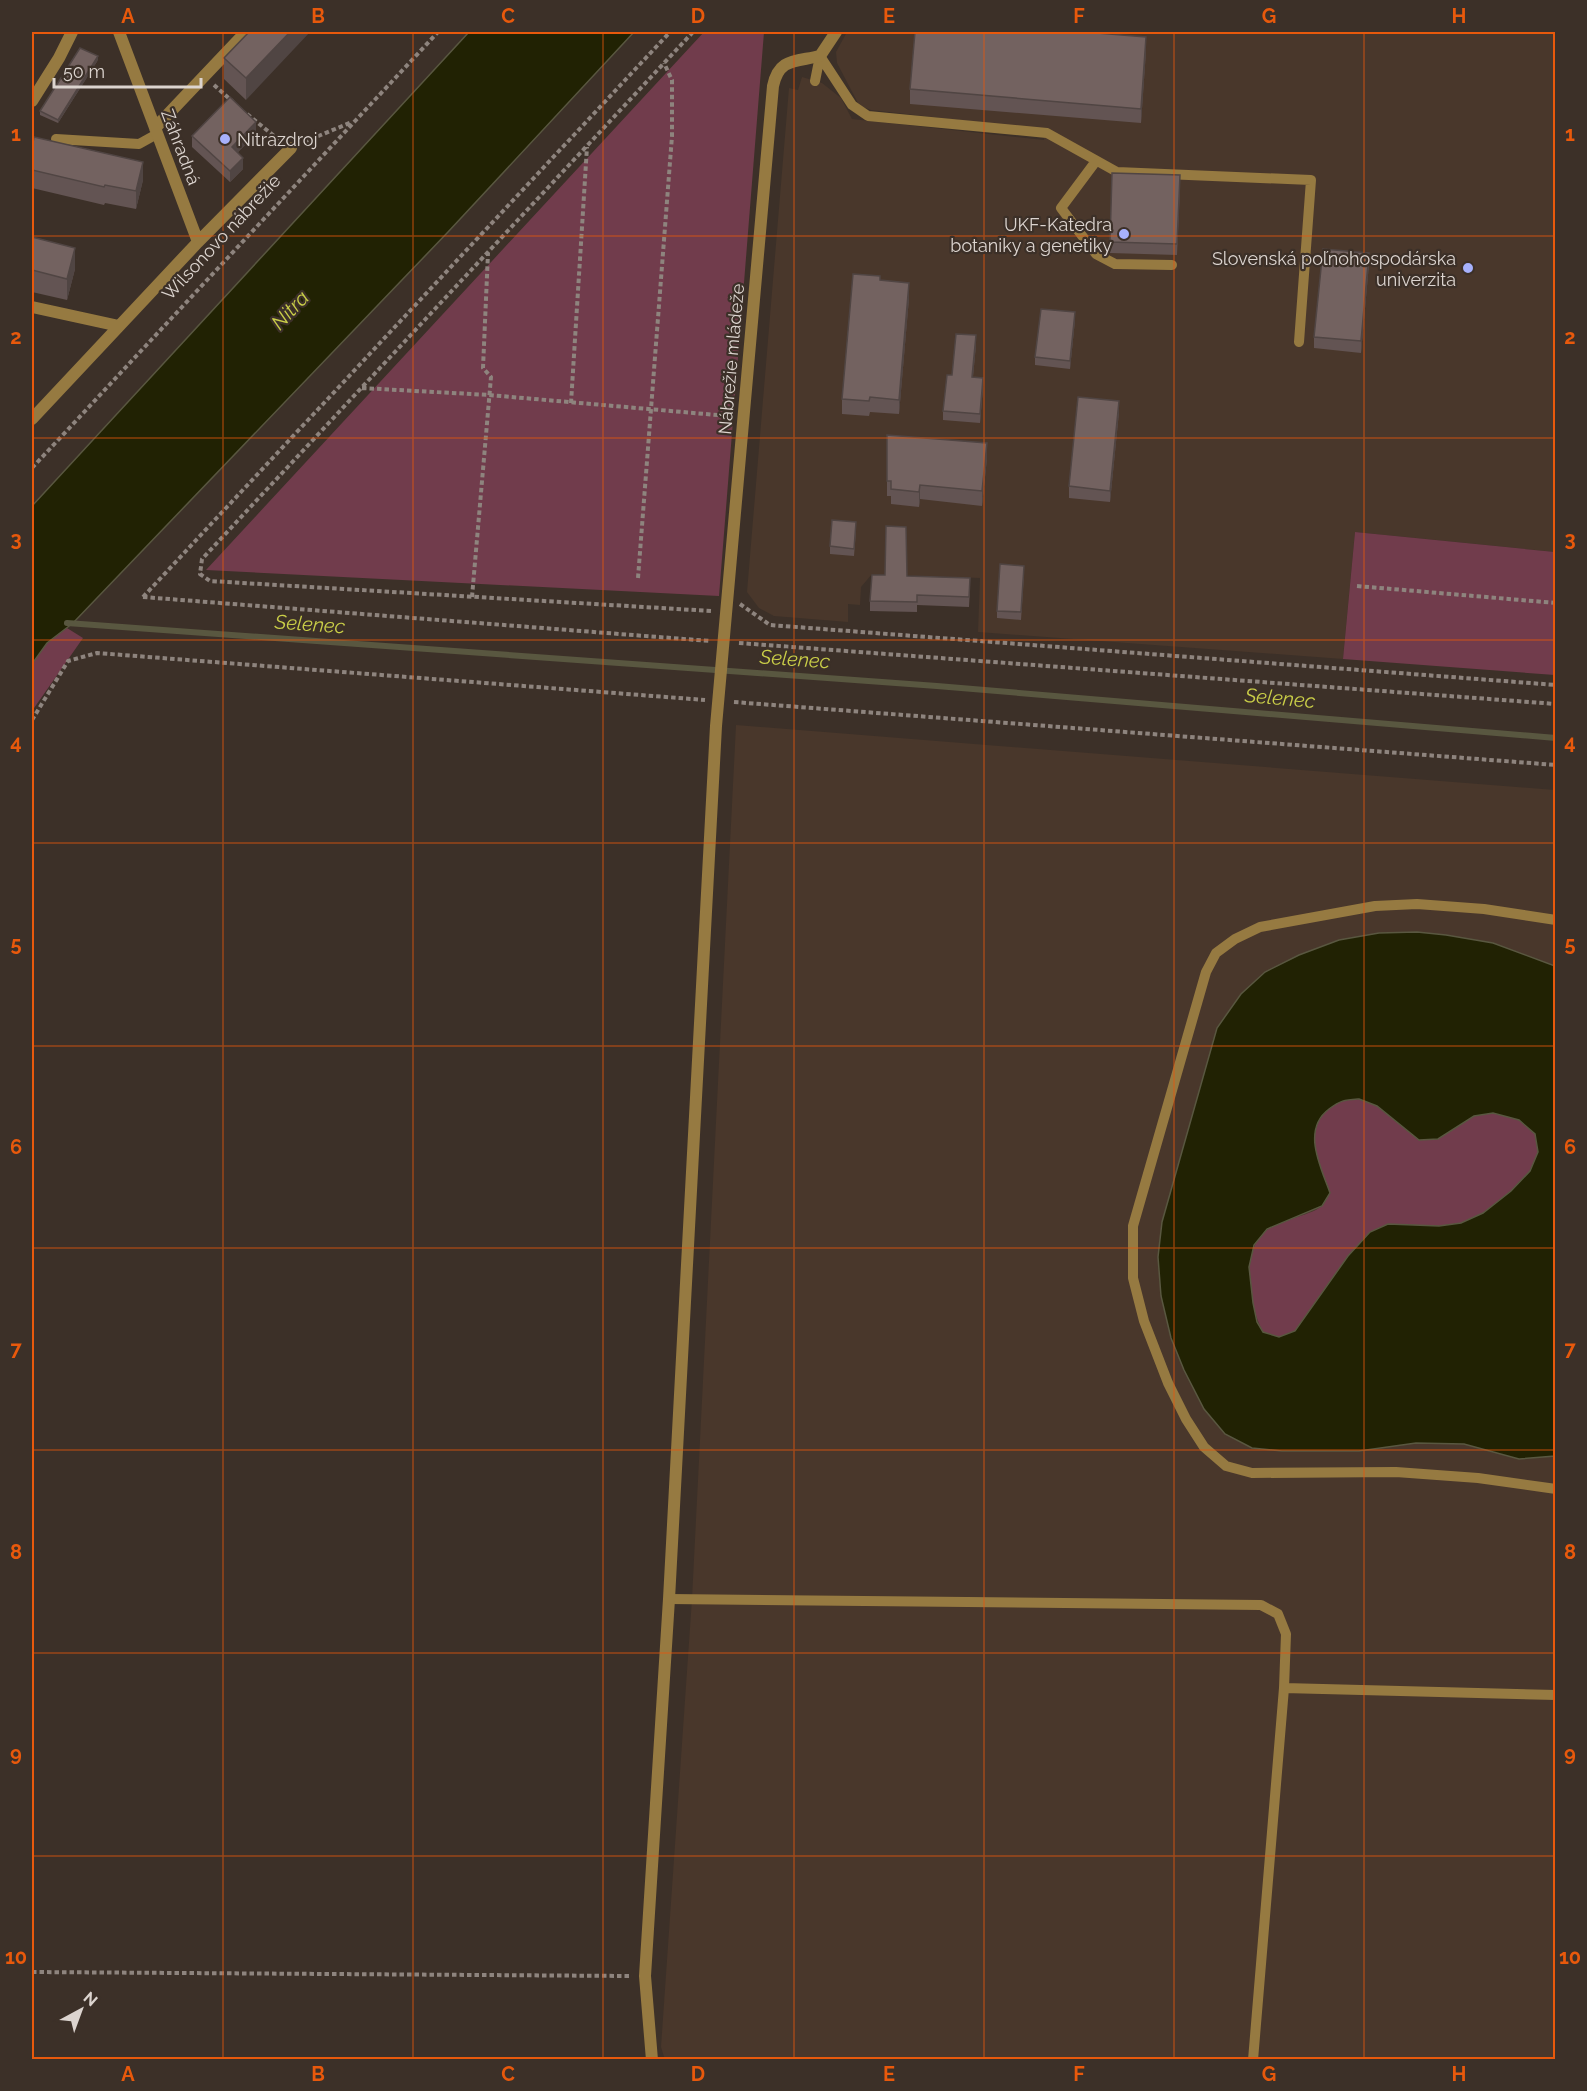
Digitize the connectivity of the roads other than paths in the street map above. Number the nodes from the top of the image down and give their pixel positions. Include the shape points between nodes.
1 (72, 32) edge
2 (119, 32) edge
3 (246, 32) edge
4 (836, 32) edge
5 (820, 56) junction
6 (815, 81) dead end
7 (32, 101) edge
8 (156, 131) junction
9 (56, 139) edge
10 (291, 148) road end
11 (1096, 161) junction
12 (198, 242) junction
13 (1172, 265) dead end
14 (32, 307) edge
15 (119, 326) junction
16 (1299, 342) dead end
17 (32, 419) edge
18 (1556, 920) edge
19 (1556, 1489) edge
20 (669, 1599) junction
21 (1284, 1688) junction
22 (1556, 1695) edge
23 (652, 2060) edge
24 (1253, 2060) edge

1 - 7 street
2 - 8 street, Záhradná
3 - 8 street
4 - 5 street
5 - 6 lane
5 - 11 lane via 852,105 868,116 1047,133
5 - 20 street, Nábrežie mládeže via 785,64 776,72 773,86 716,726
8 - 9 lane via 139,144
8 - 12 street, Záhradná
10 - 12 street, Wilsonovo nábrežie
11 - 13 lane via 1061,208 1095,254 1115,264
11 - 16 lane via 1117,172 1311,180
12 - 15 street, Wilsonovo nábrežie
14 - 15 street
15 - 17 street, Wilsonovo nábrežie
18 - 19 lane via 1484,909 1417,904 1375,906 1260,927 1216,953 1206,972 1179,1064 1133,1226 1132,1247 1133,1278 1144,1321 1168,1383 1204,1447 1226,1466 1252,1473 1396,1472
20 - 21 lane via 1262,1605 1278,1614 1286,1634
20 - 23 street, Nábrežie mládeže via 645,1976
21 - 22 lane
21 - 24 lane

